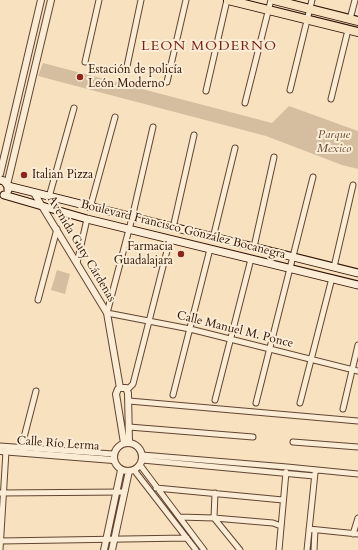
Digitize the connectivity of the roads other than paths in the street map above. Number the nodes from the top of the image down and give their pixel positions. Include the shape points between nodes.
1 (41, 0) edge
2 (51, 0) edge
3 (99, 0) edge
4 (141, 0) edge
5 (186, 0) edge
6 (227, 0) edge
7 (272, 0) edge
8 (312, 0) edge
9 (355, 0) edge
10 (310, 9) junction
11 (268, 10) junction
12 (307, 20) junction
13 (354, 20) edge
14 (348, 30) junction
15 (358, 32) edge
16 (28, 54) junction
17 (38, 56) junction
18 (85, 62) dead end
19 (126, 71) dead end
20 (167, 82) dead end
21 (21, 87) junction
22 (30, 90) junction
23 (290, 90) dead end
24 (206, 91) dead end
25 (331, 99) dead end
26 (245, 103) dead end
27 (74, 108) dead end
28 (115, 117) dead end
29 (153, 127) dead end
30 (194, 135) dead end
31 (235, 148) dead end
32 (274, 157) dead end
33 (0, 174) edge
34 (313, 176) dead end
35 (0, 180) edge
36 (353, 185) dead end
37 (8, 186) junction
38 (34, 193) junction
39 (2, 195) edge
40 (49, 197) junction
41 (43, 207) junction
42 (90, 208) junction
43 (132, 218) junction
44 (87, 219) junction
45 (173, 228) junction
46 (57, 229) junction
47 (129, 229) junction
48 (212, 237) junction
49 (170, 239) junction
50 (254, 247) junction
51 (208, 249) junction
52 (293, 257) junction
53 (251, 259) junction
54 (77, 263) junction
55 (334, 267) junction
56 (290, 268) junction
57 (358, 273) edge
58 (332, 278) junction
59 (358, 285) edge
60 (38, 300) dead end
61 (107, 313) junction
62 (149, 320) junction
63 (190, 329) junction
64 (230, 339) junction
65 (358, 345) edge
66 (270, 349) junction
67 (310, 359) junction
68 (352, 370) junction
69 (358, 371) edge
70 (123, 388) junction
71 (36, 391) dead end
72 (173, 395) dead end
73 (215, 400) dead end
74 (129, 401) junction
75 (256, 403) dead end
76 (300, 403) dead end
77 (343, 409) dead end
78 (358, 421) edge
79 (129, 427) junction
80 (253, 438) dead end
81 (127, 442) junction
82 (294, 442) dead end
83 (0, 446) edge
84 (358, 447) edge
85 (21, 450) junction
86 (3, 451) edge
87 (113, 457) junction
88 (141, 460) junction
89 (287, 467) junction
90 (121, 470) junction
91 (131, 470) junction
92 (315, 470) junction
93 (286, 474) junction
94 (358, 474) edge
95 (314, 476) junction
96 (156, 488) junction
97 (116, 491) junction
98 (124, 492) junction
99 (2, 493) edge
100 (215, 493) junction
101 (283, 500) junction
102 (179, 518) junction
103 (214, 518) junction
104 (358, 518) edge
105 (281, 526) junction
106 (309, 529) junction
107 (315, 530) junction
108 (356, 534) edge
109 (187, 538) junction
110 (106, 540) junction
111 (114, 540) junction
112 (0, 542) edge
113 (0, 550) edge
114 (104, 550) edge
115 (112, 550) edge
116 (196, 550) edge
117 (204, 550) edge
118 (240, 550) edge
119 (279, 550) edge
120 (307, 550) edge
121 (314, 550) edge

1 - 16 street
2 - 17 street
3 - 18 street
4 - 19 street
5 - 20 street
6 - 11 main road
6 - 24 street
7 - 10 main road
7 - 11 street
8 - 10 street
9 - 13 street
10 - 12 street
10 - 13 main road
11 - 12 main road
11 - 26 street
12 - 14 main road
12 - 23 street
14 - 15 main road
14 - 25 street
16 - 17 street
16 - 21 street
17 - 22 street
21 - 22 street
21 - 33 street
22 - 37 street
27 - 40 street
28 - 42 street
29 - 43 street
30 - 45 street
31 - 48 street
32 - 50 street
34 - 52 street
35 - 37 main road
36 - 55 street
37 - 38 main road, Boulevard Francisco González Bocanegra
37 - 39 main road
38 - 40 main road, Boulevard Francisco González Bocanegra
38 - 41 street, Avenida Guty Cárdenas
39 - 41 main road, Boulevard Francisco González Bocanegra
40 - 42 main road, Boulevard Francisco González Bocanegra
41 - 44 main road, Boulevard Francisco González Bocanegra
41 - 46 street, Avenida Guty Cárdenas
42 - 43 main road, Boulevard Francisco González Bocanegra
43 - 45 main road, Boulevard Francisco González Bocanegra
43 - 47 street
44 - 47 main road, Boulevard Francisco González Bocanegra
44 - 54 street
45 - 48 main road, Boulevard Francisco González Bocanegra
46 - 54 street, Avenida Guty Cárdenas
46 - 60 street
47 - 49 main road, Boulevard Francisco González Bocanegra
47 - 61 street
48 - 50 main road, Boulevard Francisco González Bocanegra
48 - 51 main road
49 - 51 main road, Boulevard Francisco González Bocanegra
49 - 62 street
50 - 52 main road, Boulevard Francisco González Bocanegra
51 - 53 main road, Boulevard Francisco González Bocanegra
51 - 63 street
52 - 55 main road, Boulevard Francisco González Bocanegra
52 - 56 street
53 - 56 main road, Boulevard Francisco González Bocanegra
53 - 64 street
54 - 61 street, Avenida Guty Cárdenas
55 - 57 main road, Boulevard Francisco González Bocanegra
56 - 58 main road, Boulevard Francisco González Bocanegra
56 - 66 street
58 - 59 main road, Boulevard Francisco González Bocanegra
58 - 67 street
61 - 62 street, Calle Manuel M. Ponce
61 - 70 street, Avenida Guty Cárdenas
62 - 63 street, Calle Manuel M. Ponce
62 - 70 street via 133,384 129,388
63 - 64 street, Calle Manuel M. Ponce
63 - 72 street
64 - 66 street, Calle Manuel M. Ponce
64 - 73 street
65 - 68 street
66 - 67 street, Calle Manuel M. Ponce
66 - 75 street
67 - 68 street, Calle Manuel M. Ponce
67 - 76 street
68 - 69 street, Calle Manuel M. Ponce
68 - 77 street
70 - 74 street, Avenida Guty Cárdenas via 128,393
70 - 81 street, Avenida Guty Cárdenas via 118,389 116,394
71 - 85 street
74 - 78 street
74 - 79 street, Avenida Guty Cárdenas
79 - 80 street
79 - 81 street, Avenida Guty Cárdenas
81 - 87 street via 115,449
81 - 88 street via 139,448
82 - 84 street
83 - 85 street, Calle Río Lerma
85 - 86 street, Calle Río Lerma
85 - 87 street, Calle Río Lerma
86 - 99 street
87 - 90 street
88 - 89 street
88 - 91 street
88 - 93 street
88 - 96 street
89 - 92 street
89 - 93 street
90 - 91 street
90 - 97 street
91 - 98 street
91 - 109 street
92 - 94 street
92 - 95 street
93 - 95 street
93 - 101 street
95 - 106 street
96 - 100 street
96 - 102 street
97 - 98 street
97 - 99 street
97 - 110 street
98 - 111 street
99 - 112 street
100 - 101 street
100 - 103 street
101 - 105 street
102 - 103 street
102 - 117 street
103 - 105 street
103 - 118 street
104 - 108 street
105 - 119 street
106 - 107 street
106 - 120 street
107 - 108 street
107 - 121 street
109 - 111 street
109 - 116 street
110 - 111 street
110 - 112 street
110 - 114 street
111 - 115 street
112 - 113 street

